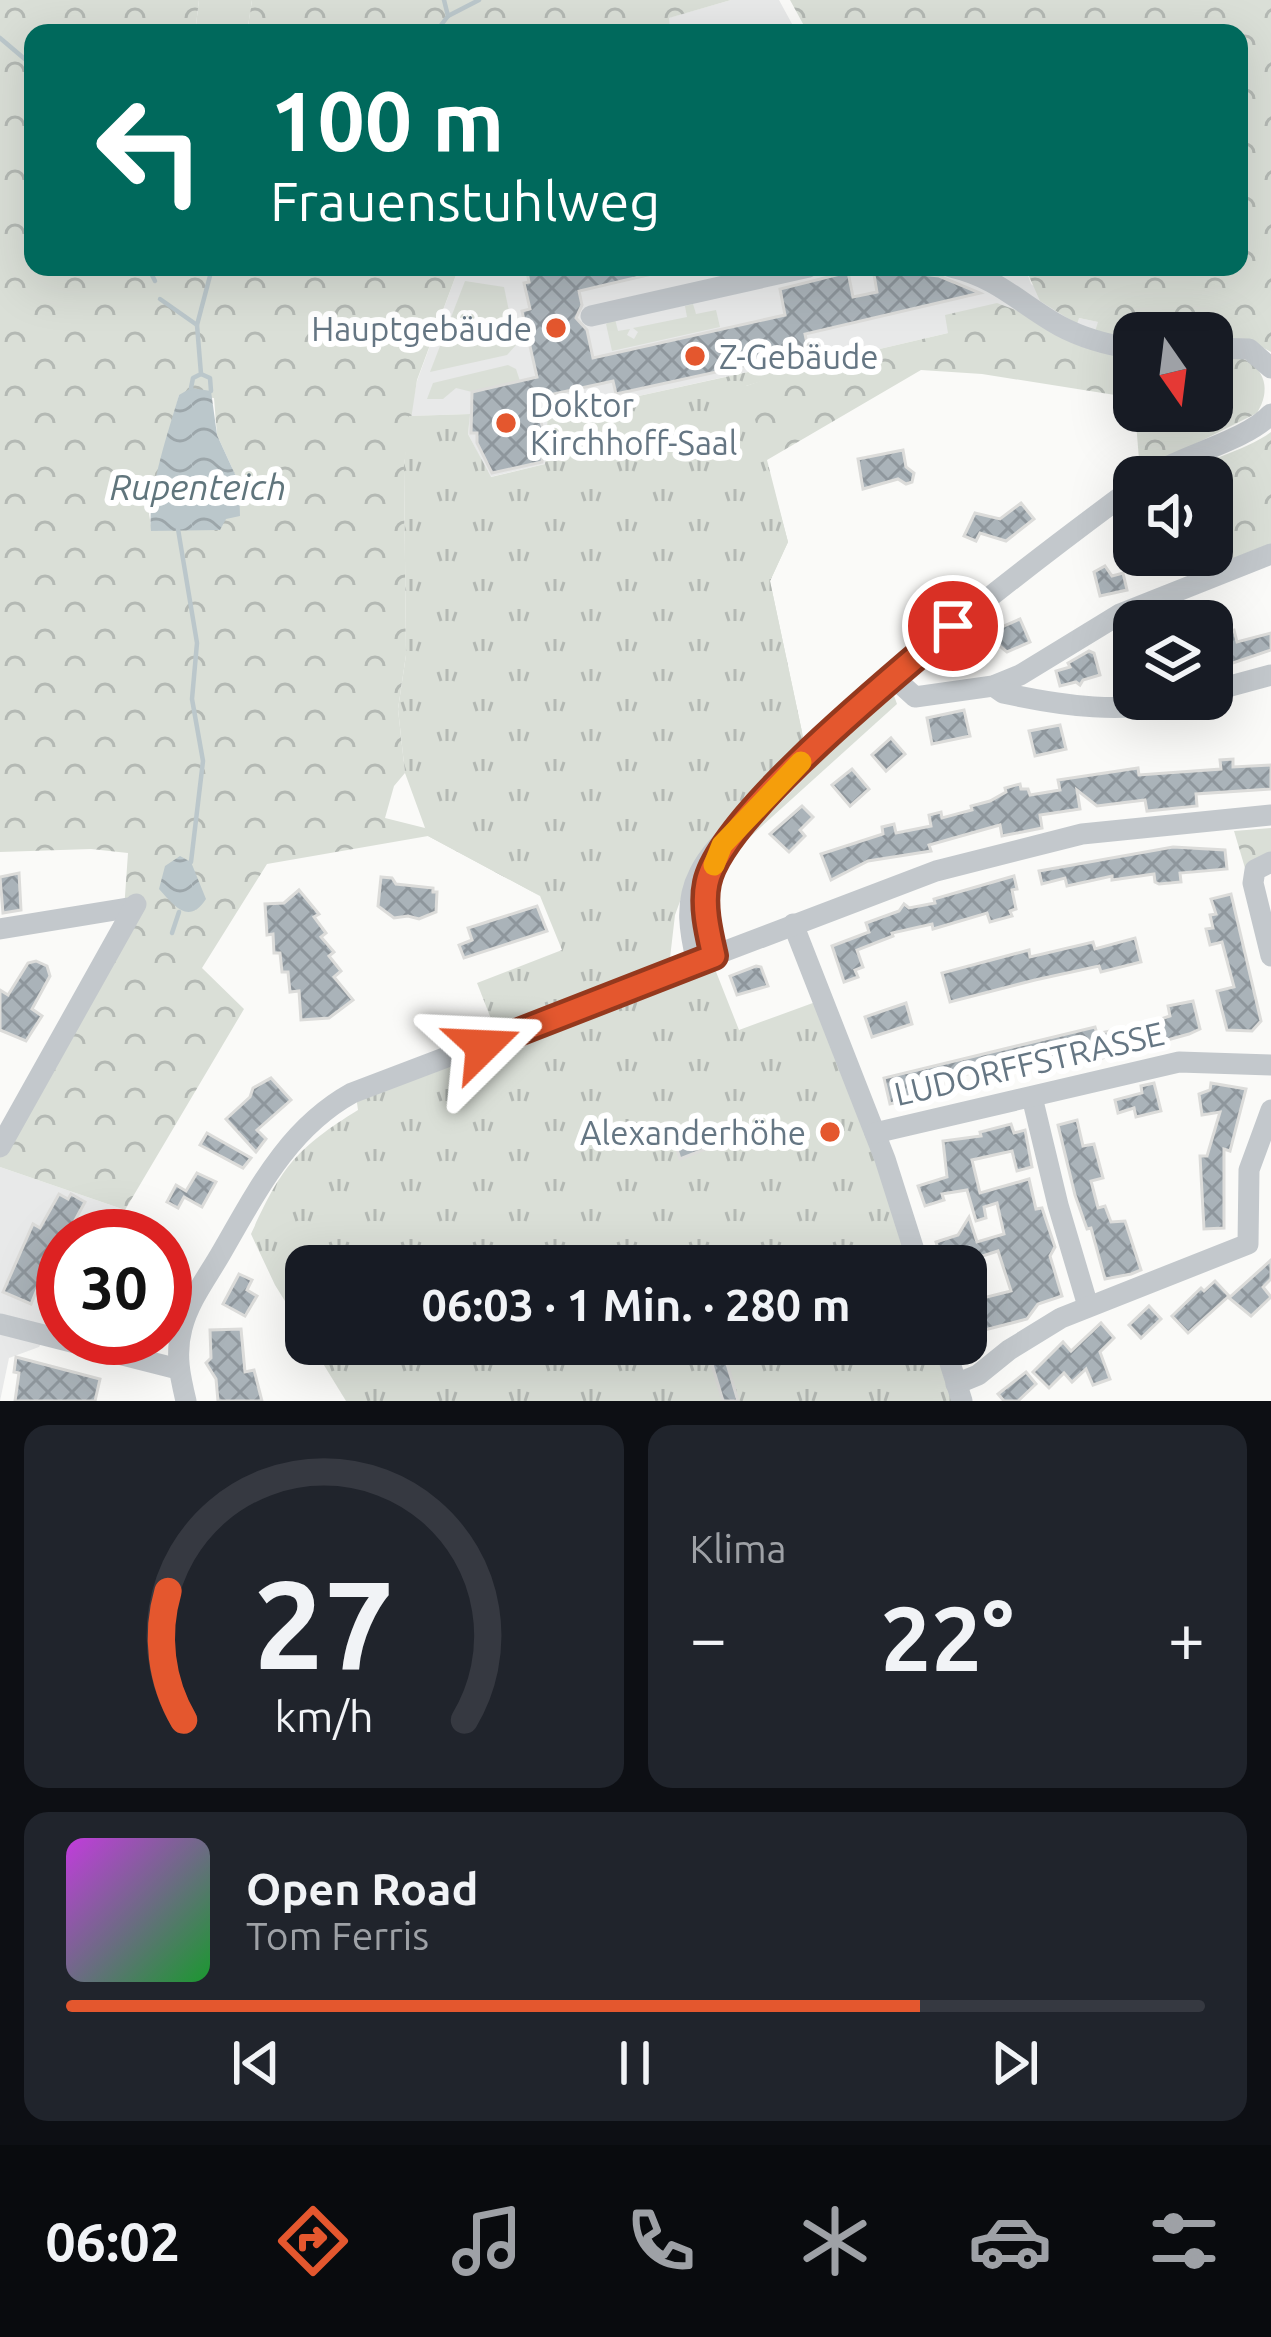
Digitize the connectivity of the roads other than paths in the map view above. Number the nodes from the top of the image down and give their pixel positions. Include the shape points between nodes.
1 (769, 276) edge
2 (977, 276) edge
3 (591, 316) dead end
4 (1113, 346) edge
5 (1233, 349) edge
6 (1271, 368) edge
7 (1271, 414) edge
8 (1186, 456) edge
9 (1113, 503) edge
10 (1271, 554) edge
11 (1271, 675) edge
12 (893, 677) junction
13 (993, 686) junction
14 (1233, 686) edge
15 (1113, 708) edge
16 (1271, 815) edge
17 (1271, 862) edge
18 (793, 924) junction
19 (0, 929) edge
20 (1271, 956) edge
21 (705, 960) junction
22 (1271, 1065) edge
23 (1033, 1096) junction
24 (1271, 1110) edge
25 (875, 1133) junction
26 (0, 1147) edge
27 (912, 1245) edge
28 (1088, 1306) junction
29 (0, 1324) edge
30 (178, 1369) junction
31 (959, 1393) edge
32 (186, 1401) edge

1 - 3 street
2 - 4 street via 1076,334
5 - 6 street via 1249,350
7 - 8 street
9 - 12 street
10 - 13 street via 1120,614
11 - 14 street
12 - 13 street via 915,697
12 - 21 street via 807,755 700,872 689,913
13 - 15 street
16 - 18 street via 1040,842
17 - 20 street via 1252,883
18 - 21 street
18 - 25 street
19 - 26 street via 135,906
21 - 30 street via 328,1107 278,1157 194,1298
22 - 23 street, LUDORFFSTRASSE via 1179,1062
23 - 25 street, LUDORFFSTRASSE
23 - 28 street
24 - 28 street via 1249,1170 1248,1244
25 - 27 street
28 - 31 street via 1034,1333
29 - 30 street
30 - 32 street

